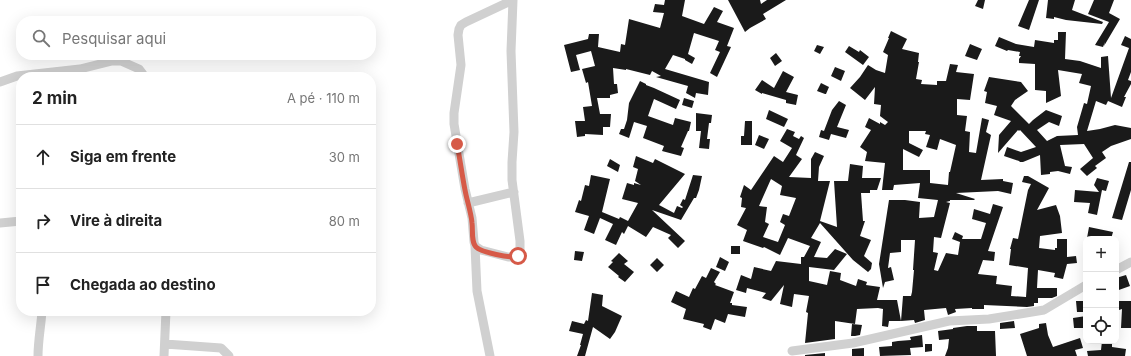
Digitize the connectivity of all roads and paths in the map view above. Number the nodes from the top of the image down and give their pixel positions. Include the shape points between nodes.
1 (513, 0) edge
2 (58, 72) edge
3 (141, 72) edge
4 (16, 76) edge
5 (0, 82) edge
6 (514, 192) junction
7 (468, 203) junction
8 (16, 221) edge
9 (0, 223) edge
10 (475, 246) junction
11 (1131, 262) edge
12 (1119, 268) edge
13 (1083, 287) edge
14 (41, 316) edge
15 (166, 316) edge
16 (165, 344) junction
17 (792, 351) dead end
18 (38, 356) edge
19 (164, 356) edge
20 (229, 356) edge
21 (490, 356) edge

1 - 6 street via 511,51
1 - 7 street via 466,22 459,29 461,65 454,124
2 - 3 street via 121,61
4 - 5 street
6 - 7 street
6 - 10 street via 520,241 518,256 508,257
7 - 10 street
8 - 9 street
10 - 21 street via 477,291
11 - 12 street
13 - 17 street via 1044,310 989,319 948,321 853,343
14 - 18 street
15 - 16 street
16 - 19 street
16 - 20 street via 221,348

